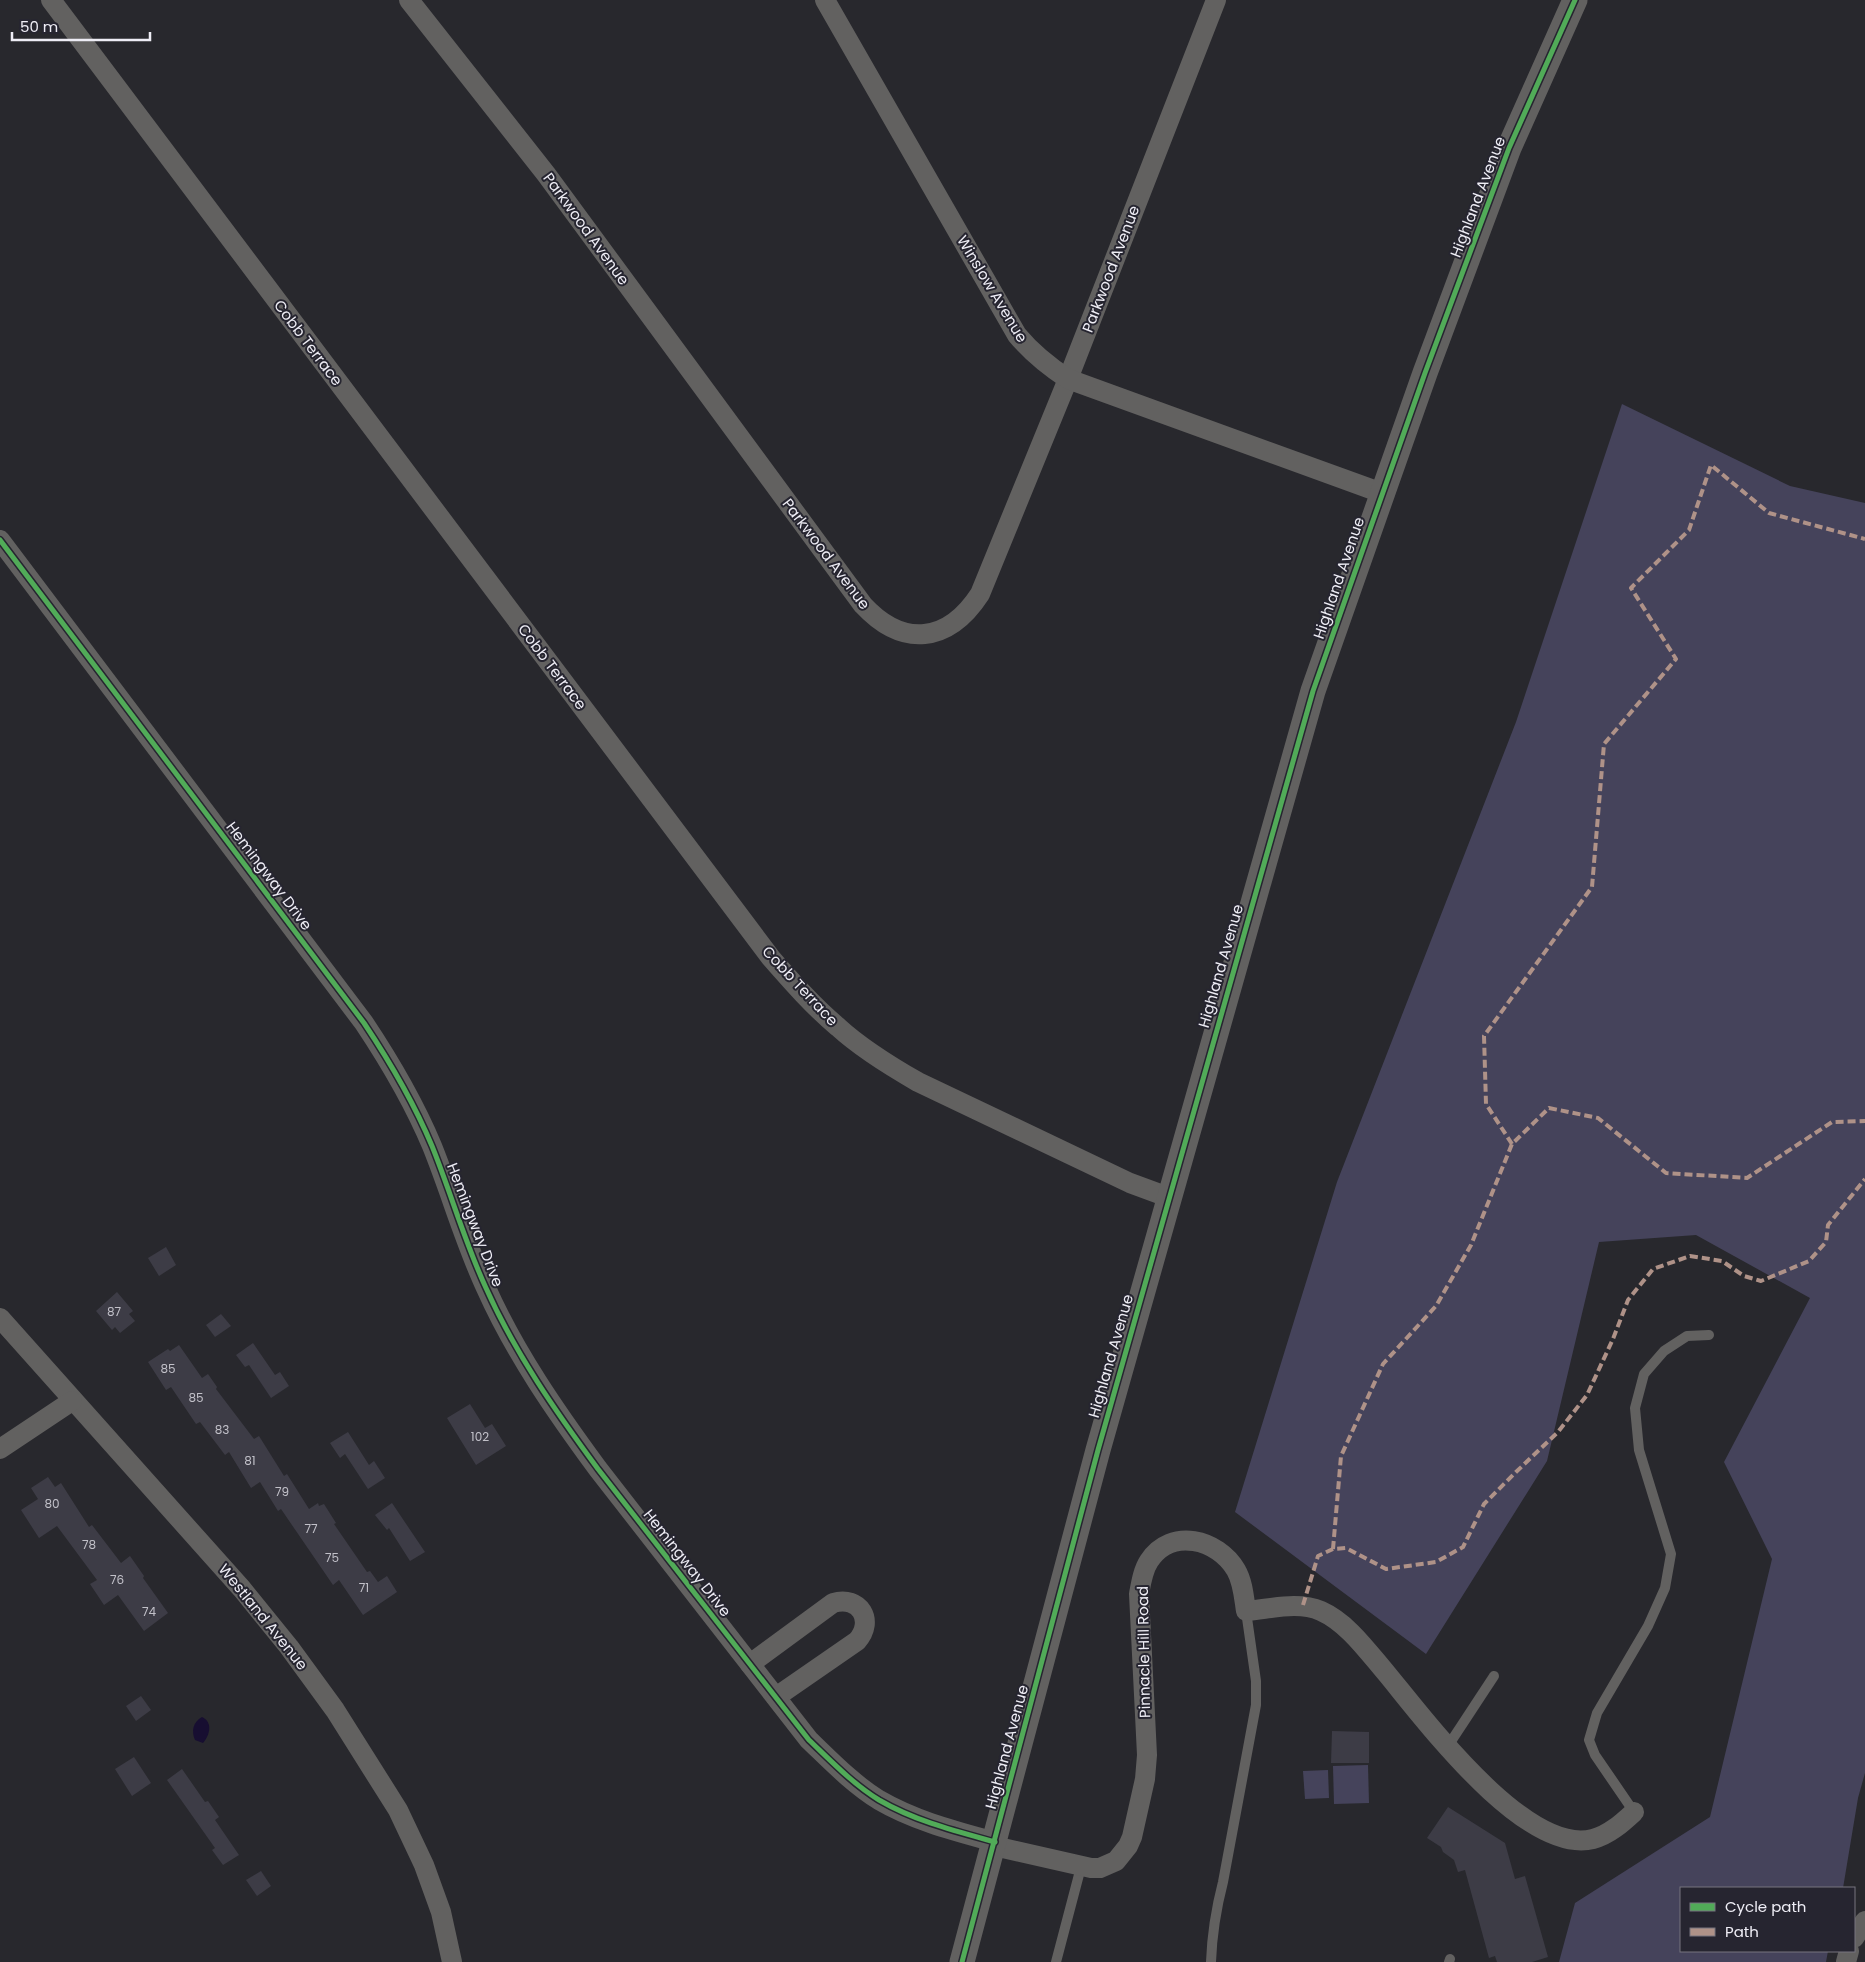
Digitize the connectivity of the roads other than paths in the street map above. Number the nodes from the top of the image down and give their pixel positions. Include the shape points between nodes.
1 (51, 0) edge
2 (409, 0) edge
3 (825, 0) edge
4 (1216, 0) edge
5 (1575, 0) edge
6 (1068, 379) junction
7 (1382, 493) junction
8 (0, 540) edge
9 (1168, 1197) junction
10 (0, 1318) edge
11 (1709, 1335) dead end
12 (72, 1400) junction
13 (0, 1450) edge
14 (1246, 1611) junction
15 (750, 1664) junction
16 (1494, 1676) dead end
17 (776, 1698) junction
18 (1448, 1746) junction
19 (1634, 1812) joint
20 (994, 1844) junction
21 (1081, 1867) junction
22 (1865, 1921) edge
23 (1855, 1936) edge
24 (452, 1962) edge
25 (962, 1962) edge
26 (1056, 1962) edge
27 (1211, 1962) edge

1 - 9 street, Cobb Terrace via 771,958 794,984 840,1029 918,1082 1130,1183
2 - 6 street, Parkwood Avenue via 546,174 863,606 883,623 899,632 923,635 958,620 974,604
3 - 6 street, Winslow Avenue via 1017,335 1042,361
4 - 6 street, Parkwood Avenue
5 - 7 street, Highland Avenue via 1509,148
6 - 7 street, Winslow Avenue
7 - 9 street, Highland Avenue via 1310,700
8 - 15 street, Hemingway Drive via 364,1023 413,1106 485,1287 523,1359 568,1429
9 - 20 street, Highland Avenue
10 - 12 street, Westland Avenue
11 - 19 lane via 1688,1336 1664,1350 1644,1374 1634,1408 1639,1450 1671,1554 1664,1588 1648,1626 1597,1713 1589,1740 1595,1755
12 - 13 street
12 - 24 street, Westland Avenue via 242,1589 336,1710 398,1810 424,1865 441,1912
14 - 18 street via 1303,1606 1340,1623
14 - 21 street, Pinnacle Hill Road via 1236,1570 1209,1545 1197,1541 1174,1542 1148,1562 1140,1594 1147,1755 1142,1792 1132,1837 1123,1854 1100,1868
14 - 27 lane via 1256,1681 1256,1705 1216,1908
15 - 17 street, Hemingway Drive
15 - 17 street via 833,1603 848,1601 860,1608 865,1622 857,1641
16 - 18 lane
17 - 20 street, Hemingway Drive via 824,1755 878,1799 918,1819
18 - 19 street via 1508,1808 1554,1835 1592,1839 1613,1830
20 - 21 street, Pinnacle Hill Road
20 - 25 street, Highland Avenue
21 - 26 lane
22 - 23 street

